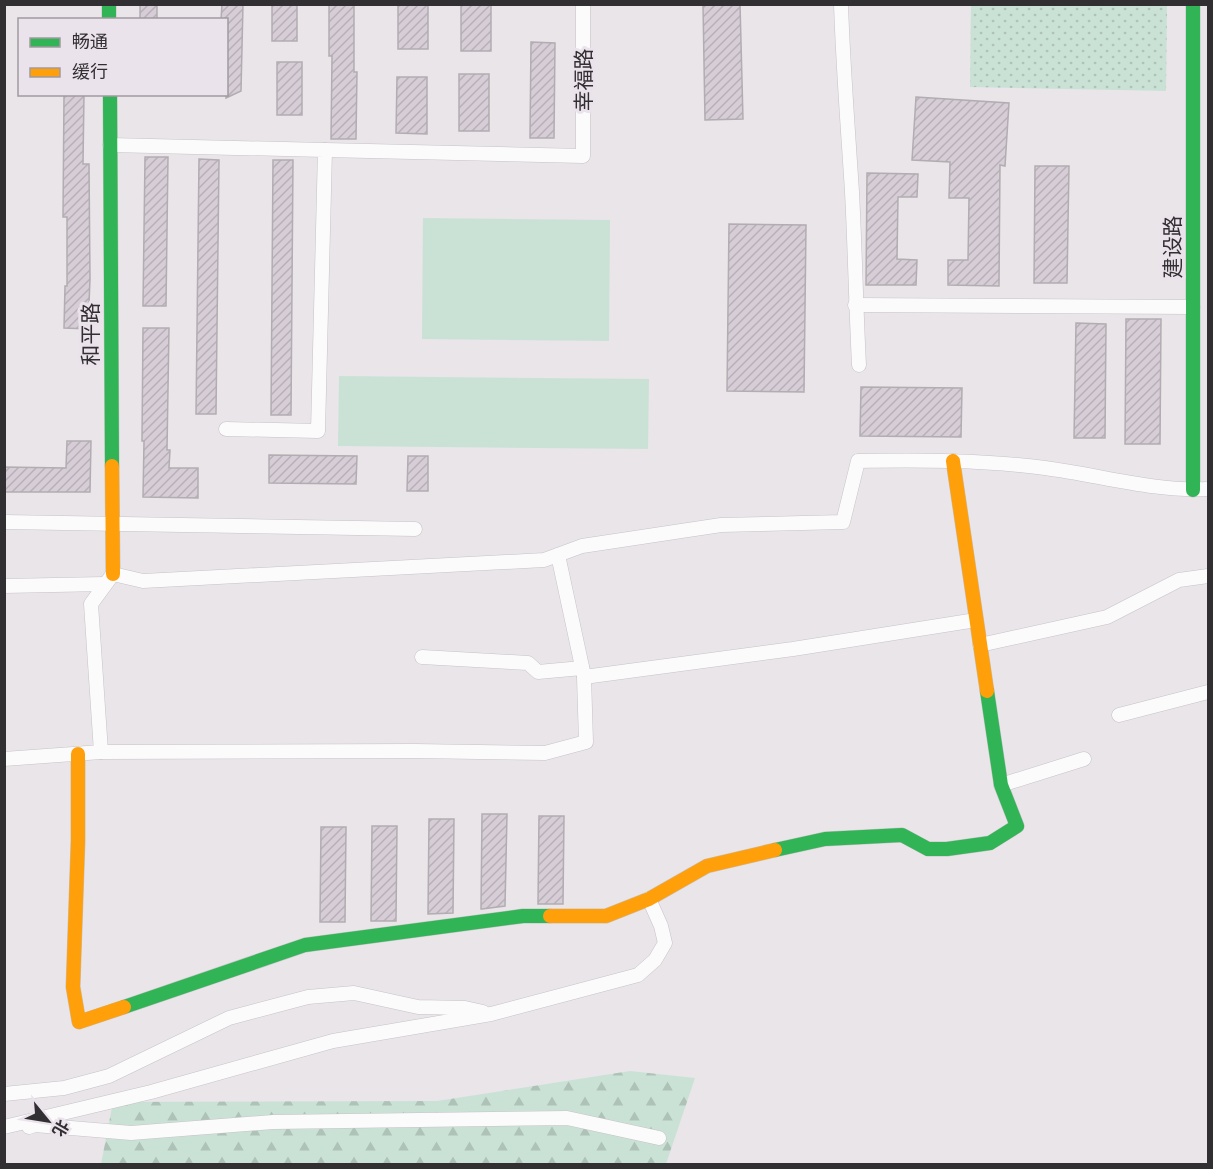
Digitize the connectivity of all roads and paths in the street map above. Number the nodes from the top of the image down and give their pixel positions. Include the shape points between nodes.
1 (583, 4) edge
2 (841, 4) edge
3 (1193, 4) edge
4 (110, 96) edge
5 (110, 145) junction
6 (325, 150) junction
7 (855, 305) junction
8 (1193, 306) junction
9 (859, 365) dead end
10 (226, 429) dead end
11 (952, 461) junction
12 (1209, 489) edge
13 (1193, 490) junction
14 (4, 522) edge
15 (112, 523) junction
16 (415, 529) dead end
17 (558, 555) junction
18 (1209, 576) edge
19 (109, 579) junction
20 (4, 585) edge
21 (976, 620) junction
22 (980, 645) junction
23 (422, 657) dead end
24 (583, 673) junction
25 (1209, 692) edge
26 (1119, 715) dead end
27 (101, 752) junction
28 (78, 754) junction
29 (4, 759) edge
30 (1084, 759) dead end
31 (1001, 785) junction
32 (649, 899) junction
33 (491, 1014) junction
34 (4, 1094) edge
35 (4, 1127) edge
36 (4, 1136) edge
37 (659, 1138) dead end

1 - 6 street, 幸福路 via 583,156
2 - 7 street
3 - 8 street, 建设路
4 - 5 street, 和平路
5 - 6 street
5 - 15 street, 和平路
6 - 10 street via 318,431
7 - 8 street
7 - 9 street
8 - 13 street, 建设路
11 - 13 street via 1045,468
11 - 17 street via 858,461 843,522 721,525 582,546
11 - 21 street
12 - 13 street
14 - 15 street
15 - 16 street
15 - 19 street, 和平路
17 - 19 street via 544,560 143,581
17 - 24 street
18 - 22 street via 1179,580 1107,616
19 - 20 street
19 - 27 street via 91,604
21 - 22 street
21 - 24 street via 793,648
22 - 31 street
23 - 24 street via 528,663 538,672
24 - 27 street via 586,742 545,753
25 - 26 street
27 - 28 street
28 - 29 street
28 - 32 street via 73,987 79,1022 305,945 523,916 606,916
30 - 31 street
31 - 32 street via 1017,826 990,843 928,849 903,835 825,839 707,866
32 - 33 street via 665,943 656,960 638,975
33 - 34 street via 465,1008 418,1007 354,993 308,997 229,1018 109,1077 64,1088
33 - 35 street via 333,1041 151,1092
36 - 37 street via 35,1125 130,1133 273,1122 567,1118

